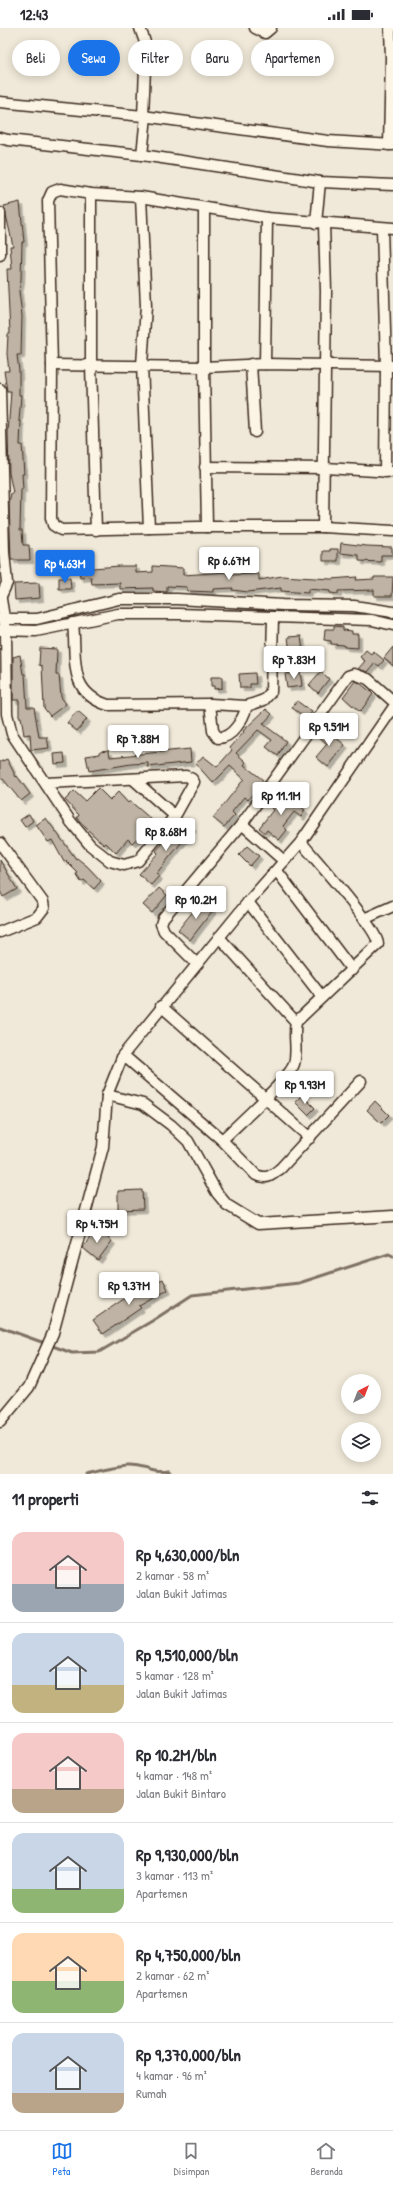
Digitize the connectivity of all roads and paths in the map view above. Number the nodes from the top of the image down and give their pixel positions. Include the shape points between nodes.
1 (140, 28) edge
2 (255, 28) edge
3 (271, 28) edge
4 (390, 28) edge
5 (0, 102) edge
6 (144, 116) junction
7 (0, 138) edge
8 (391, 145) edge
9 (142, 155) junction
10 (320, 182) junction
11 (393, 185) edge
12 (92, 194) junction
13 (141, 197) junction
14 (204, 208) junction
15 (0, 213) edge
16 (267, 218) junction
17 (320, 223) junction
18 (382, 228) junction
19 (393, 228) edge
20 (0, 254) edge
21 (251, 364) junction
22 (265, 364) junction
23 (52, 365) junction
24 (142, 365) junction
25 (325, 365) junction
26 (90, 366) junction
27 (389, 366) edge
28 (204, 367) junction
29 (0, 389) edge
30 (255, 432) dead end
31 (205, 467) junction
32 (325, 468) junction
33 (391, 472) edge
34 (1, 508) edge
35 (207, 527) junction
36 (324, 527) junction
37 (148, 528) junction
38 (96, 530) junction
39 (393, 531) edge
40 (2, 559) edge
41 (1, 594) edge
42 (177, 599) junction
43 (354, 606) junction
44 (393, 612) edge
45 (178, 614) junction
46 (273, 618) junction
47 (2, 619) edge
48 (353, 620) junction
49 (73, 623) junction
50 (393, 625) edge
51 (3, 630) edge
52 (393, 701) edge
53 (210, 704) junction
54 (247, 706) junction
55 (393, 708) edge
56 (133, 779) junction
57 (46, 783) junction
58 (175, 816) junction
59 (242, 824) junction
60 (301, 842) junction
61 (0, 843) edge
62 (284, 861) junction
63 (277, 871) junction
64 (248, 902) junction
65 (393, 906) edge
66 (364, 919) junction
67 (0, 932) edge
68 (219, 937) junction
69 (197, 964) junction
70 (352, 970) junction
71 (322, 997) junction
72 (161, 1006) junction
73 (296, 1022) junction
74 (123, 1055) junction
75 (361, 1081) dead end
76 (106, 1095) junction
77 (264, 1098) junction
78 (310, 1138) junction
79 (222, 1140) junction
80 (393, 1216) edge
81 (0, 1422) edge

1 - 6 street via 146,45
2 - 3 street via 265,33
4 - 8 street
5 - 6 street
6 - 8 street via 328,141
6 - 9 street
7 - 9 street
9 - 10 street
10 - 11 street
10 - 17 street
12 - 13 street
12 - 23 street via 60,189 52,192 49,197
12 - 26 street
13 - 14 street
13 - 24 street via 146,306
14 - 16 street
14 - 28 street
15 - 20 street
16 - 17 street
16 - 22 street
17 - 18 street
17 - 25 street via 326,291
18 - 19 street
18 - 27 street
21 - 22 street
21 - 28 street
21 - 30 street
22 - 25 street
23 - 26 street
23 - 38 street via 52,523 61,530
24 - 26 street
24 - 28 street
24 - 37 street
25 - 27 street
25 - 32 street
26 - 38 street
27 - 33 street
28 - 31 street
29 - 34 street
31 - 32 street
31 - 35 street
32 - 33 street
32 - 36 street
34 - 40 street
35 - 36 street
35 - 37 street
36 - 39 street
37 - 38 street
40 - 41 street via 7,583
41 - 47 street
42 - 43 street
42 - 45 street
42 - 47 street via 119,599 37,619
43 - 44 street
43 - 48 street
45 - 46 street
45 - 49 street via 118,614
46 - 48 street
46 - 54 street via 271,692 264,700
47 - 51 street
48 - 50 street via 372,620
49 - 51 street via 36,631
49 - 53 street via 78,682 89,697 108,704
51 - 57 street via 6,641 7,714 12,734
52 - 59 street via 368,679 354,674 348,676
53 - 54 street
53 - 54 street via 213,731 218,738 225,738 230,734 243,718
55 - 60 street
56 - 57 street
56 - 58 street
56 - 58 street via 186,776 192,779 194,784
57 - 58 street via 71,822 90,845 110,861 124,865 138,862
59 - 62 street
59 - 69 street via 163,918 164,931
60 - 62 street
60 - 66 street
61 - 67 street via 43,902 44,908 38,917
62 - 63 street
63 - 64 street
63 - 70 street
64 - 68 street
64 - 71 street
65 - 66 street
66 - 70 street via 378,944
68 - 69 street
68 - 73 street
69 - 72 street
70 - 71 street
71 - 73 street
72 - 74 street
72 - 77 street
73 - 77 street via 294,1066
74 - 76 street
74 - 79 street
75 - 78 street
76 - 80 street via 143,1104 171,1125 188,1141 217,1193 227,1205 258,1224
76 - 81 street via 103,1147 53,1333 29,1387
77 - 78 street
77 - 79 street
78 - 79 street via 269,1178 256,1175

